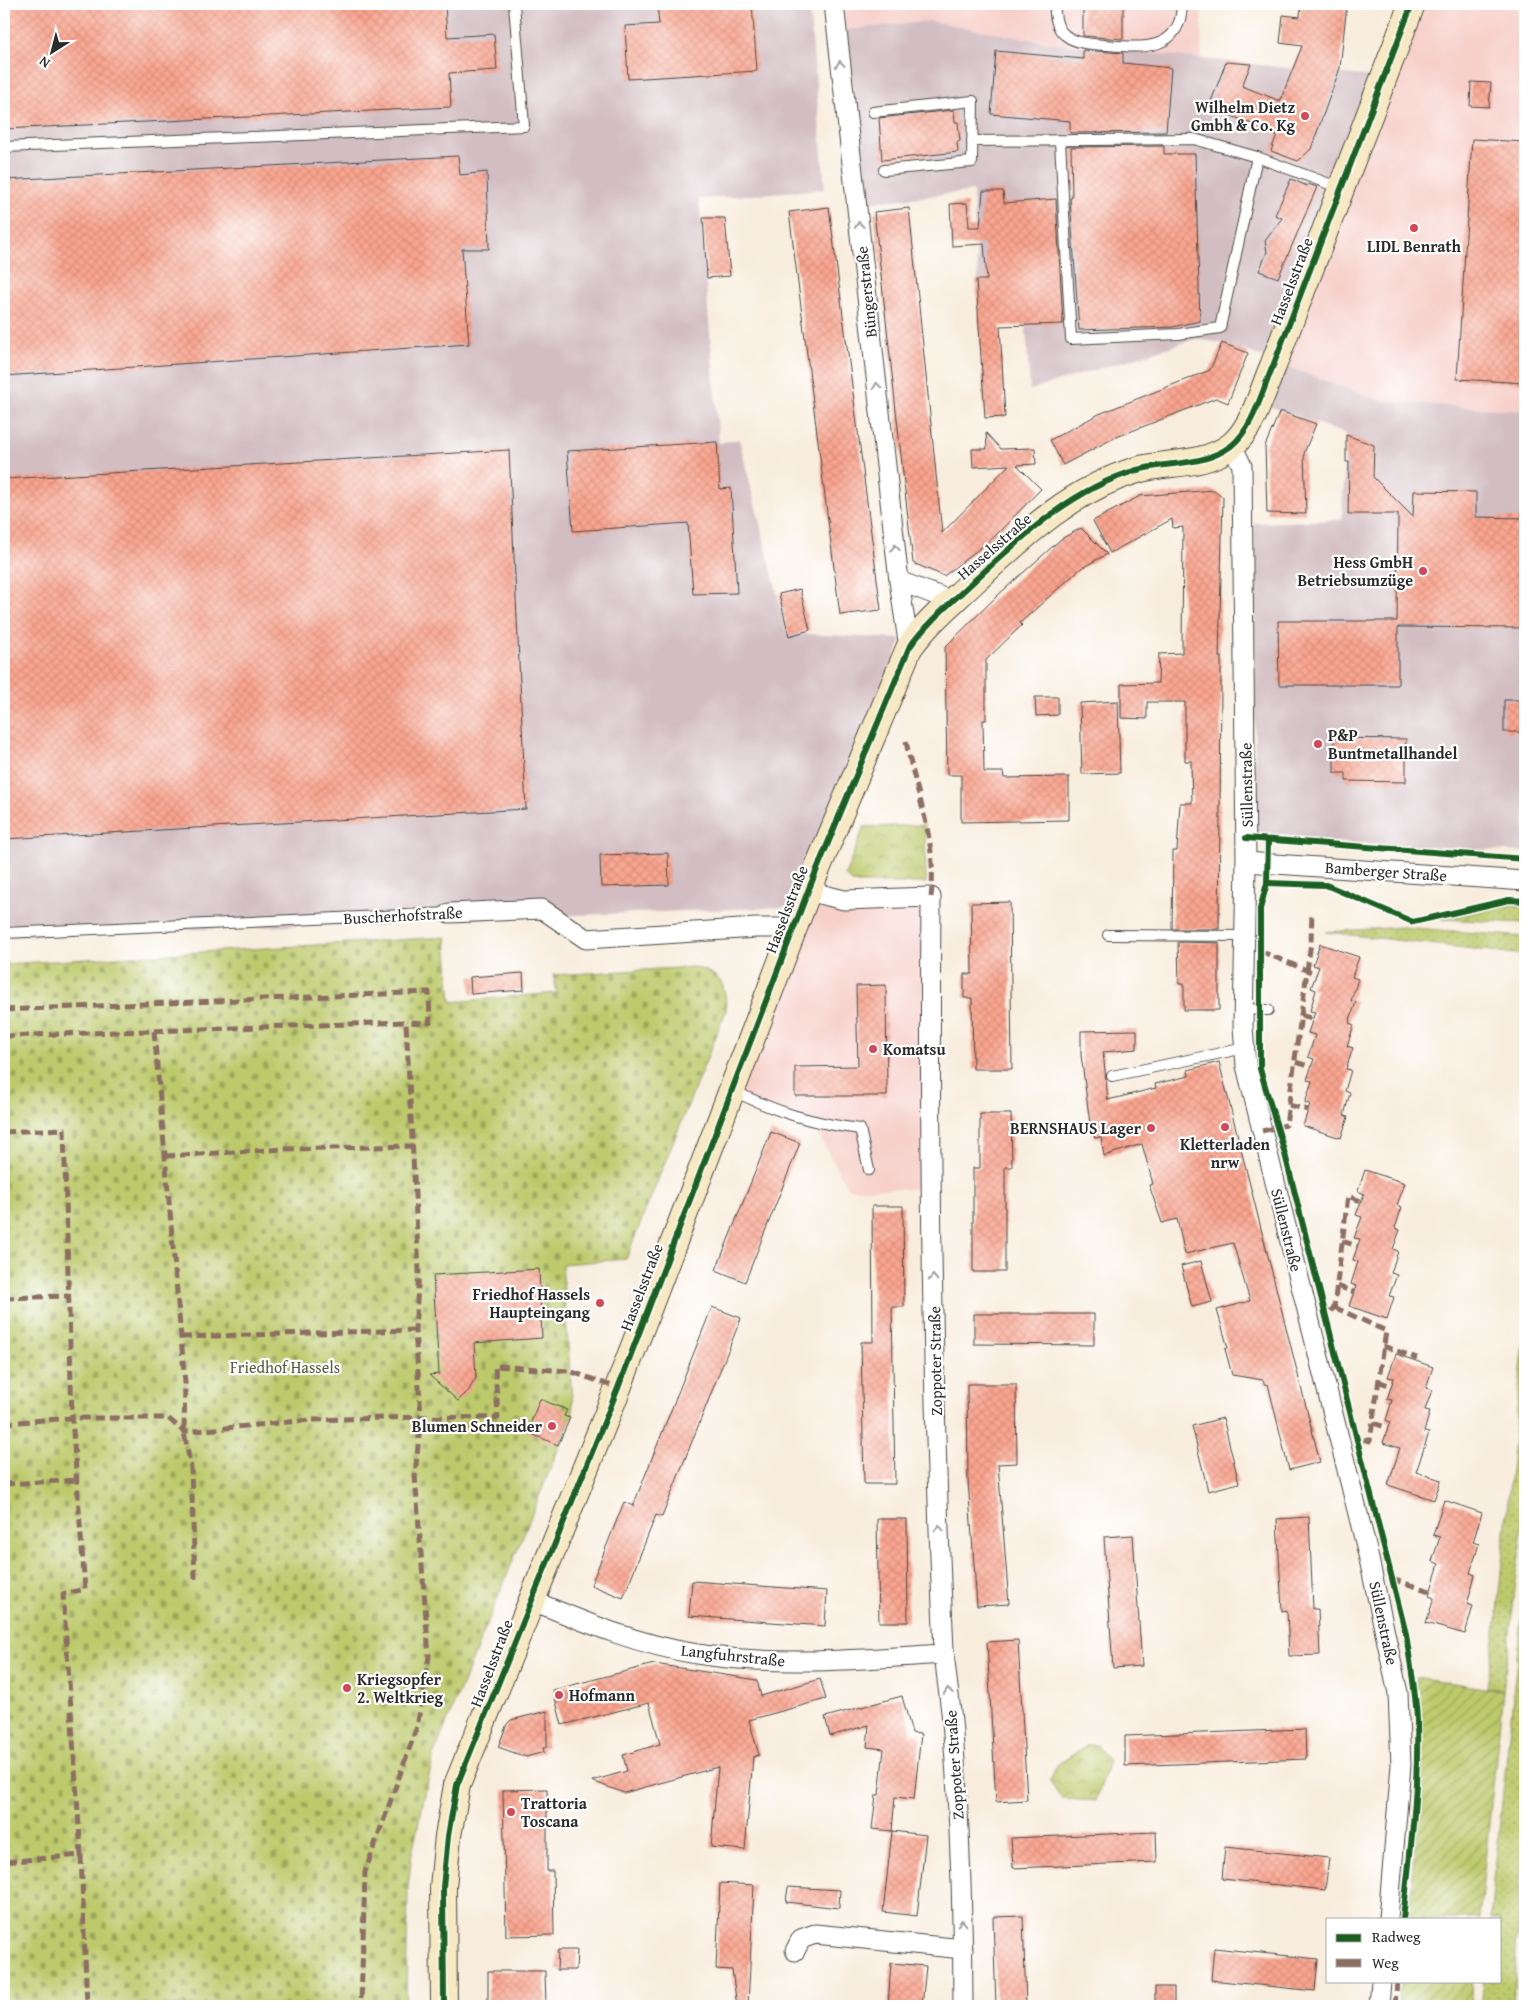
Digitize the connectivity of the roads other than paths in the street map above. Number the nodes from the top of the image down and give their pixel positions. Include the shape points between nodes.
1 (514, 4) edge
2 (834, 4) edge
3 (1055, 4) edge
4 (1182, 4) edge
5 (1400, 4) edge
6 (1412, 4) edge
7 (1388, 62) junction
8 (873, 112) dead end
9 (1060, 140) junction
10 (972, 141) junction
11 (4, 147) edge
12 (1256, 157) junction
13 (884, 170) dead end
14 (1341, 188) junction
15 (1232, 445) junction
16 (899, 581) junction
17 (952, 601) junction
18 (910, 648) junction
19 (1246, 862) junction
20 (1525, 881) edge
21 (808, 891) junction
22 (449, 913) joint
23 (794, 928) junction
24 (4, 933) edge
25 (1108, 934) dead end
26 (1246, 936) junction
27 (1244, 1009) junction
28 (1268, 1010) dead end
29 (1245, 1048) junction
30 (1112, 1076) dead end
31 (731, 1089) junction
32 (869, 1170) dead end
33 (530, 1600) junction
34 (944, 1654) junction
35 (1388, 1918) edge
36 (963, 1948) junction
37 (795, 1951) dead end
38 (1381, 1982) edge
39 (444, 2006) edge
40 (963, 2006) edge
41 (1379, 2006) edge

1 - 11 lane via 524,126
16 -> 2 street, Büngerstraße
3 - 4 lane via 1054,15 1065,35 1081,42 1148,47 1168,39 1182,20
5 - 7 street, Hasselsstraße
6 - 7 street, Hasselsstraße
7 - 14 street, Hasselsstraße
8 - 10 lane via 973,101
9 - 10 lane
9 - 12 lane via 1194,139
9 - 12 lane via 1071,339 1178,334 1220,328
10 - 13 lane via 972,162
12 - 14 lane
14 - 15 street, Hasselsstraße via 1253,414
15 - 17 street, Hasselsstraße via 1207,459 1137,470 1098,486 1026,534
15 - 19 street, Süllenstraße via 1242,466
16 - 17 street
16 - 18 street, Büngerstraße
17 - 18 street, Hasselsstraße
18 - 21 street, Hasselsstraße
19 - 20 street, Bamberger Straße
19 - 26 street, Süllenstraße
21 - 23 street, Hasselsstraße
34 -> 21 street, Zoppoter Straße via 929,1102 931,897 844,900
22 - 23 street, Buscherhofstraße via 542,909 586,938
22 - 24 lane, Buscherhofstraße
23 - 31 street, Hasselsstraße
25 - 26 lane
26 - 27 street, Süllenstraße
27 - 28 lane
27 - 29 street, Süllenstraße
29 - 30 lane
29 - 35 street, Süllenstraße via 1246,1066 1365,1541 1398,1694 1401,1765
31 - 32 lane via 760,1104 820,1124 860,1129
31 - 33 street, Hasselsstraße via 618,1388
33 - 34 street, Langfuhrstraße via 632,1639 696,1654 758,1660 829,1661
33 - 39 street, Hasselsstraße via 457,1785 444,1887
36 -> 34 street, Zoppoter Straße via 954,1743
36 - 37 street via 815,1934 801,1939
36 - 40 street, Zoppoter Straße
38 - 41 street

